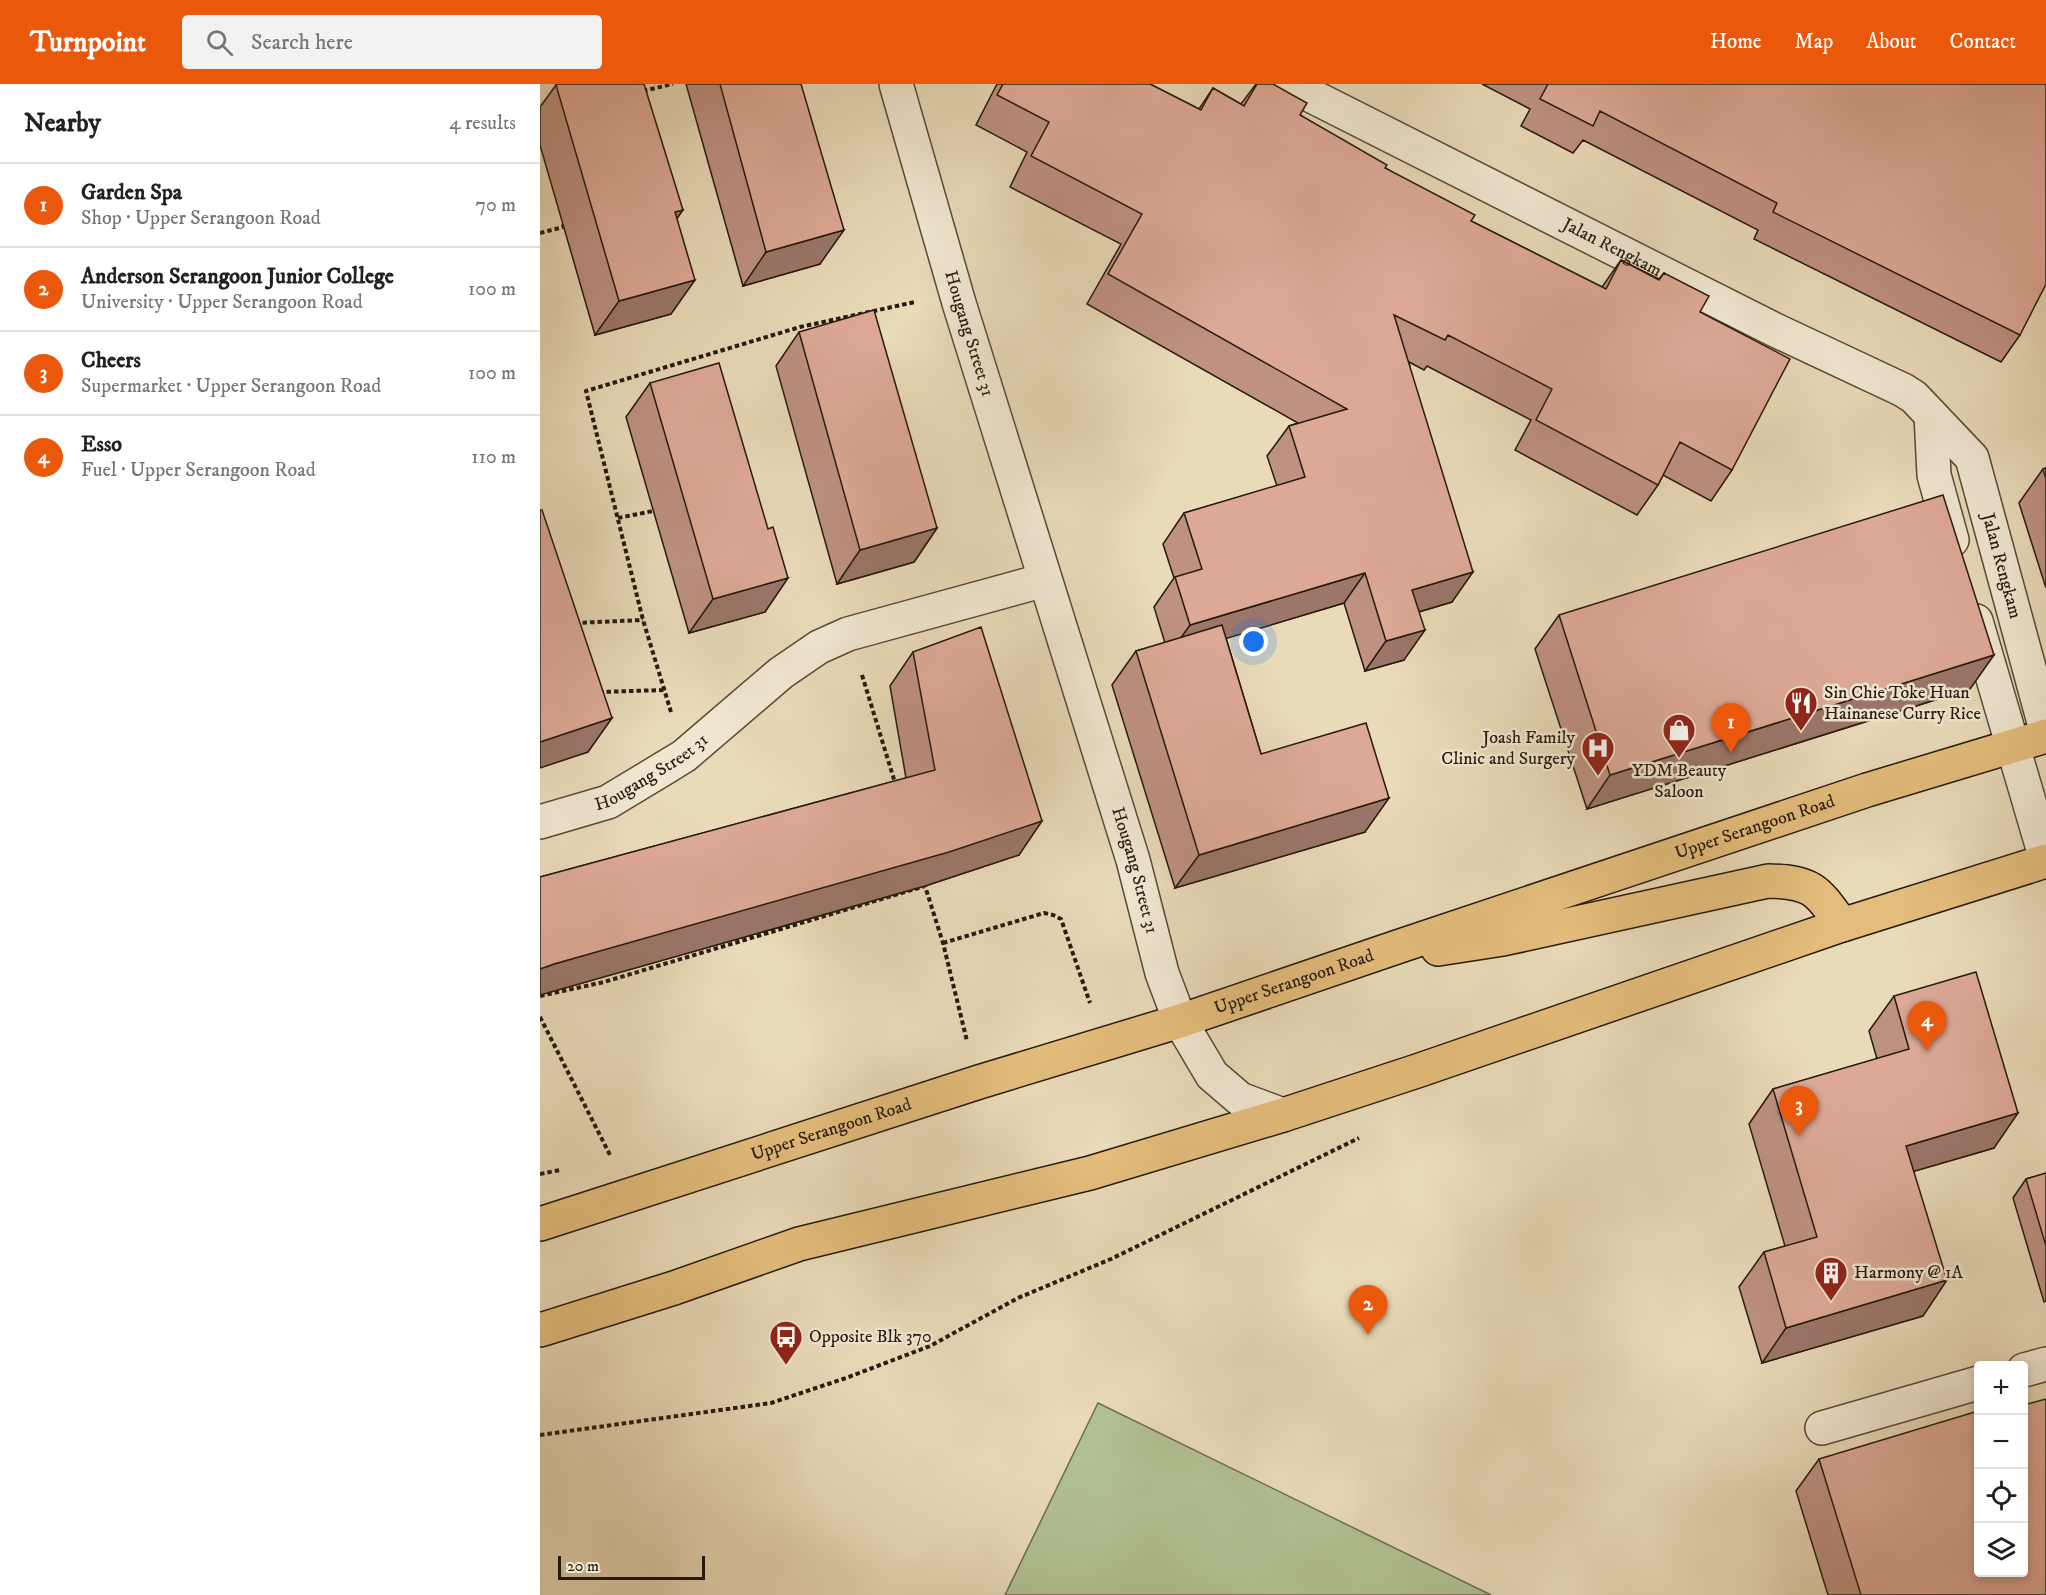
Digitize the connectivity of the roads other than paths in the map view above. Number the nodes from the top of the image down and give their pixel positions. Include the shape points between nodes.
1 (896, 84) edge
2 (1288, 84) edge
3 (1931, 415) junction
4 (1045, 580) junction
5 (2046, 730) edge
6 (2046, 736) edge
7 (2012, 747) junction
8 (540, 822) edge
9 (2046, 860) edge
10 (1842, 925) junction
11 (1403, 945) junction
12 (1180, 1021) junction
13 (1283, 1115) junction
14 (540, 1224) edge
15 (540, 1330) edge
16 (2046, 1364) edge
17 (2028, 1369) edge
18 (1974, 1384) edge
19 (1822, 1428) dead end

1 - 4 street, Hougang Street 31
2 - 3 street, Jalan Rengkam via 1773,329 1909,393
3 - 5 street, Jalan Rengkam via 1972,458
3 - 7 street via 1934,475
4 - 8 street, Hougang Street 31 via 849,634 819,647 781,673 684,756 608,802
4 - 12 street, Hougang Street 31 via 1132,860 1162,973
6 - 7 main road, Upper Serangoon Road
7 - 9 street
7 - 11 main road, Upper Serangoon Road via 1867,790
9 - 10 main road
10 - 11 main road via 1819,894 1795,882 1768,881 1465,946 1431,950
10 - 13 main road
11 - 12 main road, Upper Serangoon Road
12 - 13 street, Hougang Street 31 via 1212,1075 1240,1099
12 - 14 main road, Upper Serangoon Road
13 - 15 main road via 1090,1173 800,1244
16 - 17 street
18 - 19 street

